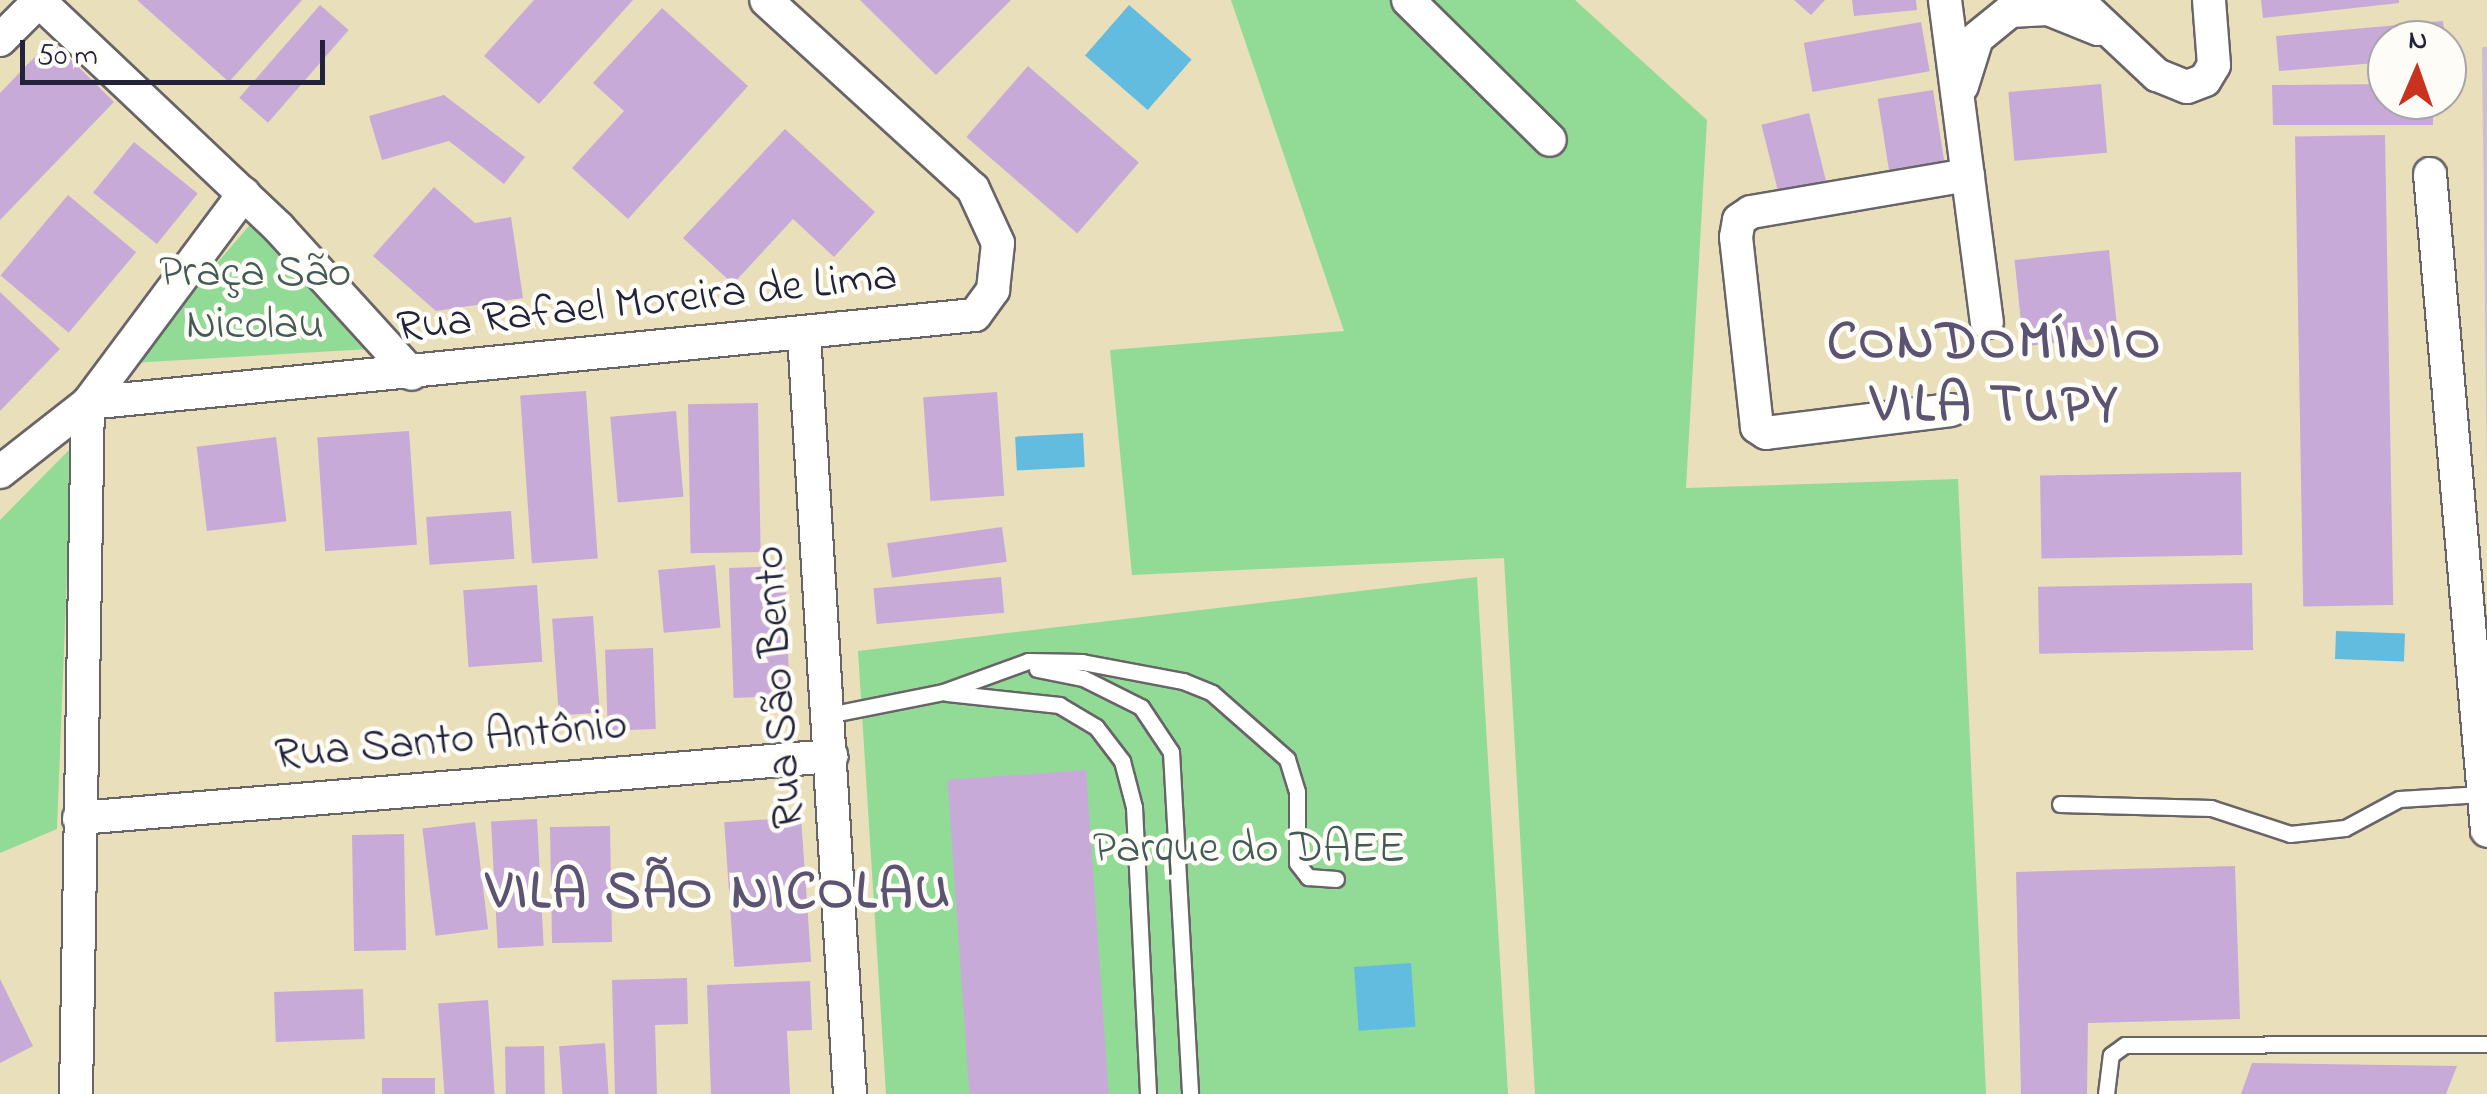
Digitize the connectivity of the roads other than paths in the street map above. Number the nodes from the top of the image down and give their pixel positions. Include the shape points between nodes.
1 (39, 0) edge
2 (766, 0) edge
3 (1408, 0) edge
4 (1945, 0) edge
5 (2077, 0) edge
6 (2209, 0) edge
7 (2116, 38) junction
8 (0, 40) edge
9 (1958, 100) junction
10 (1550, 140) dead end
11 (2430, 174) dead end
12 (1968, 175) junction
13 (244, 194) junction
14 (1987, 322) dead end
15 (804, 334) junction
16 (412, 374) junction
17 (88, 403) junction
18 (1950, 410) dead end
19 (0, 472) edge
20 (1003, 670) junction
21 (943, 692) junction
22 (984, 700) junction
23 (828, 715) junction
24 (830, 756) junction
25 (2482, 794) junction
26 (2060, 804) dead end
27 (79, 818) junction
28 (2487, 831) edge
29 (1336, 879) dead end
30 (2487, 1044) edge
31 (76, 1094) edge
32 (850, 1094) edge
33 (1148, 1094) edge
34 (1190, 1094) edge
35 (2106, 1094) edge

1 - 8 street
1 - 13 street
2 - 15 street, Rua Rafael Moreira de Lima via 973,188 990,216 998,267 975,315
3 - 10 street
4 - 9 street
5 - 7 street
6 - 7 street via 2216,54 2209,76 2186,87 2166,81
7 - 9 street via 2048,9 2010,11 1977,38
9 - 12 street
11 - 25 street
12 - 14 street
12 - 18 street via 1752,212 1739,220 1736,237 1757,427 1766,433
13 - 16 street
13 - 17 street
15 - 16 street, Rua Rafael Moreira de Lima
15 - 23 street, Rua São Bento
16 - 17 street, Rua Rafael Moreira de Lima
17 - 19 street
17 - 27 street
20 - 21 lane
20 - 22 lane
20 - 29 lane via 1028,661 1082,662 1183,681 1212,694 1287,759 1297,792 1297,863 1308,876
20 - 34 lane via 1083,678 1142,707 1163,733 1174,772
21 - 22 lane
21 - 23 lane
22 - 33 lane via 1042,700 1078,713 1122,761 1134,807
23 - 24 street, Rua São Bento
24 - 27 street, Rua Santo Antônio
24 - 32 street, Rua São Bento
25 - 26 lane via 2414,796 2345,828 2290,834 2204,808
25 - 28 street
27 - 31 street
30 - 35 lane via 2124,1045 2111,1054

